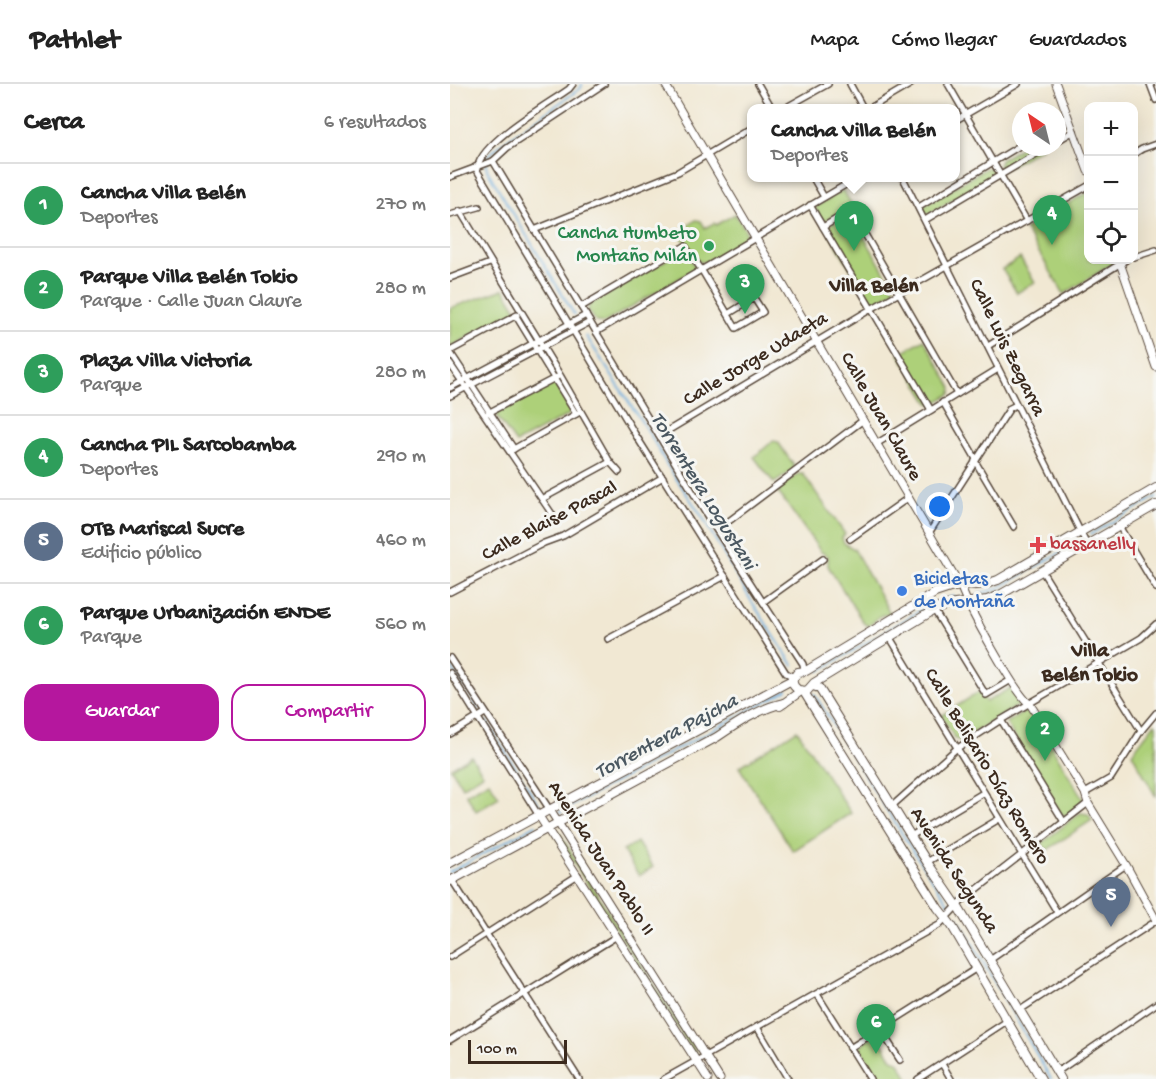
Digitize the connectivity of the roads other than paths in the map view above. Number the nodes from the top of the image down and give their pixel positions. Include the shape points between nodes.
1 (573, 84) edge
2 (590, 84) edge
3 (604, 84) edge
4 (665, 84) edge
5 (758, 84) edge
6 (828, 84) edge
7 (850, 84) edge
8 (911, 84) edge
9 (948, 84) edge
10 (1018, 84) edge
11 (1056, 84) edge
12 (1150, 84) edge
13 (592, 92) junction
14 (1156, 100) edge
15 (770, 104) edge
16 (792, 104) edge
17 (862, 104) edge
18 (877, 104) edge
19 (959, 104) edge
20 (960, 105) edge
21 (965, 114) junction
22 (1068, 116) joint
23 (960, 117) edge
24 (747, 131) edge
25 (1074, 131) junction
26 (1066, 136) edge
27 (1156, 144) edge
28 (1012, 150) edge
29 (1138, 151) edge
30 (706, 154) junction
31 (1033, 156) edge
32 (1084, 158) edge
33 (993, 162) junction
34 (484, 164) junction
35 (1000, 175) junction
36 (450, 177) edge
37 (816, 182) edge
38 (850, 182) edge
39 (906, 182) edge
40 (960, 182) edge
41 (960, 182) edge
42 (1084, 189) edge
43 (824, 197) junction
44 (810, 205) junction
45 (479, 207) dead end
46 (918, 207) junction
47 (460, 211) junction
48 (450, 215) edge
49 (926, 220) junction
50 (1027, 221) junction
51 (823, 227) junction
52 (534, 230) junction
53 (756, 237) junction
54 (1156, 250) edge
55 (1138, 256) edge
56 (490, 263) junction
57 (1116, 264) edge
58 (1123, 264) edge
59 (949, 266) junction
60 (701, 269) junction
61 (450, 278) edge
62 (899, 293) junction
63 (581, 307) junction
64 (871, 309) junction
65 (519, 314) junction
66 (728, 314) junction
67 (586, 315) junction
68 (590, 322) junction
69 (570, 324) junction
70 (574, 331) junction
71 (596, 332) junction
72 (536, 342) junction
73 (816, 342) junction
74 (988, 346) junction
75 (540, 349) junction
76 (450, 352) edge
77 (450, 364) edge
78 (1156, 367) edge
79 (998, 369) junction
80 (557, 377) junction
81 (466, 383) junction
82 (450, 388) edge
83 (957, 394) junction
84 (450, 396) edge
85 (943, 402) junction
86 (1016, 405) junction
87 (931, 410) junction
88 (578, 413) junction
89 (487, 414) junction
90 (862, 421) junction
91 (659, 436) junction
92 (876, 444) junction
93 (511, 450) junction
94 (976, 460) junction
95 (610, 462) junction
96 (619, 472) dead end
97 (663, 477) junction
98 (1156, 488) edge
99 (908, 498) junction
100 (542, 499) junction
101 (1156, 504) edge
102 (552, 514) dead end
103 (1119, 526) junction
104 (1014, 527) dead end
105 (717, 530) junction
106 (1081, 532) junction
107 (929, 533) junction
108 (850, 539) dead end
109 (1088, 545) junction
110 (823, 559) dead end
111 (1042, 571) junction
112 (725, 576) junction
113 (961, 587) junction
114 (1156, 588) edge
115 (450, 592) edge
116 (763, 602) junction
117 (966, 602) junction
118 (934, 609) junction
119 (1156, 624) edge
120 (889, 636) junction
121 (608, 639) dead end
122 (450, 658) edge
123 (1099, 663) junction
124 (805, 671) junction
125 (450, 673) edge
126 (793, 678) junction
127 (1011, 680) junction
128 (814, 684) junction
129 (802, 692) junction
130 (1030, 704) junction
131 (485, 713) junction
132 (1156, 713) edge
133 (478, 718) junction
134 (1001, 720) junction
135 (1141, 731) junction
136 (450, 734) edge
137 (956, 749) junction
138 (983, 793) junction
139 (1085, 793) junction
140 (1088, 803) junction
141 (892, 806) junction
142 (550, 810) junction
143 (539, 816) junction
144 (999, 819) junction
145 (1064, 822) junction
146 (557, 823) junction
147 (548, 828) junction
148 (911, 836) junction
149 (1021, 855) junction
150 (927, 862) junction
151 (450, 864) edge
152 (1126, 865) junction
153 (578, 875) junction
154 (451, 880) edge
155 (958, 906) junction
156 (1057, 912) junction
157 (945, 918) junction
158 (1156, 920) edge
159 (487, 933) junction
160 (617, 936) junction
161 (450, 957) edge
162 (990, 960) junction
163 (977, 968) junction
164 (525, 994) junction
165 (817, 994) junction
166 (1156, 1004) edge
167 (1020, 1010) junction
168 (1007, 1021) junction
169 (757, 1027) junction
170 (880, 1029) junction
171 (450, 1040) edge
172 (850, 1048) junction
173 (705, 1055) junction
174 (900, 1060) dead end
175 (697, 1061) junction
176 (942, 1064) junction
177 (1059, 1076) edge
178 (579, 1079) edge
179 (664, 1079) edge
180 (708, 1079) edge
181 (720, 1079) edge
182 (788, 1079) edge
183 (870, 1079) edge
184 (918, 1079) edge
185 (951, 1079) edge
186 (1041, 1079) edge

1 - 34 street via 503,135 482,154
2 - 13 street
3 - 13 street
4 - 30 street, Calle Juan Claure
5 - 15 street
6 - 16 street
7 - 17 street
8 - 18 street
9 - 19 street
10 - 21 street
11 - 22 street
12 - 14 street
13 - 34 street
20 - 21 street
21 - 23 street
21 - 33 street
22 - 25 street
24 - 30 street
25 - 26 street
25 - 32 street
27 - 29 street
28 - 33 street
30 - 52 street via 678,172
30 - 53 street, Calle Juan Claure
31 - 35 street
33 - 35 street
33 - 40 street
34 - 36 street
34 - 52 street
34 - 69 street
35 - 49 street
35 - 50 street
37 - 43 street
38 - 43 street
39 - 46 street, Calle Luis Zegarra
41 - 46 street
42 - 50 street, Calle Jorge Udaeta
43 - 44 street
44 - 51 street
44 - 53 street
45 - 47 street
46 - 49 street, Calle Luis Zegarra
47 - 48 street
47 - 56 street
49 - 59 street, Calle Luis Zegarra
50 - 59 street, Calle Jorge Udaeta
51 - 62 street via 851,210
51 - 64 street
52 - 63 street
53 - 60 street
53 - 73 street, Calle Juan Claure
54 - 55 street
56 - 61 street
56 - 65 street
57 - 74 street
58 - 78 street
59 - 62 street, Calle Jorge Udaeta
59 - 74 street, Calle Luis Zegarra
60 - 63 street via 685,246
60 - 66 street
60 - 71 street
62 - 64 street, Calle Jorge Udaeta
62 - 83 street
63 - 67 street
64 - 73 street, Calle Jorge Udaeta
64 - 87 street
65 - 72 street
65 - 76 street
66 - 66 street via 736,328 763,312 754,298
67 - 68 street
67 - 69 street
68 - 70 street
68 - 71 street
69 - 70 street
69 - 72 street
70 - 75 street
70 - 97 street
71 - 91 street
72 - 75 street
72 - 81 street
73 - 90 street, Calle Juan Claure
73 - 91 street, Calle Jorge Udaeta
74 - 79 street, Calle Luis Zegarra
75 - 80 street
75 - 81 street
76 - 81 street
77 - 81 street
79 - 83 street
79 - 86 street, Calle Luis Zegarra
80 - 88 street
80 - 89 street
81 - 82 street
81 - 84 street
81 - 89 street
83 - 85 street
85 - 87 street
85 - 94 street
86 - 94 street via 1010,408
86 - 106 street, Calle Luis Zegarra
87 - 92 street
88 - 93 street
88 - 95 street
89 - 93 street
90 - 92 street, Calle Juan Claure
90 - 105 street
91 - 105 street
92 - 99 street, Calle Juan Claure
93 - 100 street
94 - 104 street
94 - 107 street
95 - 96 street
95 - 100 street
97 - 112 street
97 - 115 street, Calle Blaise Pascal via 563,536
98 - 106 main road
99 - 107 street, Calle Juan Claure
99 - 108 street
100 - 102 street
101 - 103 main road
103 - 109 main road
103 - 114 street
105 - 116 street
106 - 109 street, Calle Luis Zegarra
106 - 113 main road via 993,582
107 - 113 street, Calle Juan Claure
109 - 111 main road
110 - 116 street
111 - 117 main road via 998,596
111 - 123 street
112 - 121 street
112 - 126 street via 786,673
113 - 117 street, Calle Juan Claure
113 - 124 main road via 935,593
116 - 124 street
117 - 118 main road
117 - 127 street, Calle Juan Claure
118 - 120 main road
118 - 127 street via 986,695
119 - 123 street via 1141,638
120 - 128 main road
120 - 137 street, Calle Belisario Díaz Romero
122 - 131 street, Avenida Juan Pablo II
123 - 130 street
123 - 135 street
124 - 126 main road
124 - 128 main road via 812,675
125 - 133 street, Avenida Juan Pablo II
126 - 129 main road via 796,689
126 - 142 main road
127 - 130 street, Calle Juan Claure
128 - 129 main road
128 - 141 main road, Avenida Segunda
129 - 146 main road via 779,708
129 - 157 main road, Avenida Segunda
130 - 134 street
130 - 139 street, Calle Juan Claure
131 - 133 street
131 - 142 street, Avenida Juan Pablo II
132 - 135 street
133 - 136 street
133 - 143 street, Avenida Juan Pablo II
134 - 137 street
134 - 145 street
135 - 139 street via 1111,778
137 - 138 street, Calle Belisario Díaz Romero
137 - 141 street
138 - 144 street, Calle Belisario Díaz Romero
138 - 148 street
139 - 140 street, Calle Juan Claure
140 - 145 street
140 - 152 street, Calle Juan Claure
141 - 148 main road, Avenida Segunda
142 - 143 main road
142 - 146 street, Avenida Juan Pablo II
143 - 147 street, Avenida Juan Pablo II
143 - 151 main road
144 - 149 street, Calle Belisario Díaz Romero
144 - 150 street
145 - 149 street
146 - 147 main road
146 - 173 street, Avenida Juan Pablo II
147 - 153 street, Avenida Juan Pablo II
147 - 154 main road
148 - 150 main road, Avenida Segunda
149 - 155 street
149 - 156 street, Calle Belisario Díaz Romero
150 - 155 main road, Avenida Segunda
152 - 156 street
152 - 158 street, Calle Juan Claure
153 - 159 street
153 - 160 street, Avenida Juan Pablo II
154 - 159 street
155 - 157 street
155 - 162 main road, Avenida Segunda
156 - 162 street
157 - 163 main road, Avenida Segunda
157 - 165 street
158 - 167 street
159 - 161 street
159 - 164 street
160 - 164 street
160 - 175 street, Avenida Juan Pablo II
162 - 167 main road, Avenida Segunda
163 - 168 main road, Avenida Segunda
163 - 170 street
164 - 171 street
164 - 178 street
165 - 169 street
165 - 172 street
166 - 177 street
167 - 177 main road, Avenida Segunda
168 - 176 street
168 - 186 main road, Avenida Segunda
169 - 173 street
169 - 182 street
170 - 172 street
170 - 174 street
172 - 183 street
173 - 175 street
173 - 181 street, Avenida Juan Pablo II
175 - 179 street
175 - 180 street, Avenida Juan Pablo II
176 - 184 street
176 - 185 street

